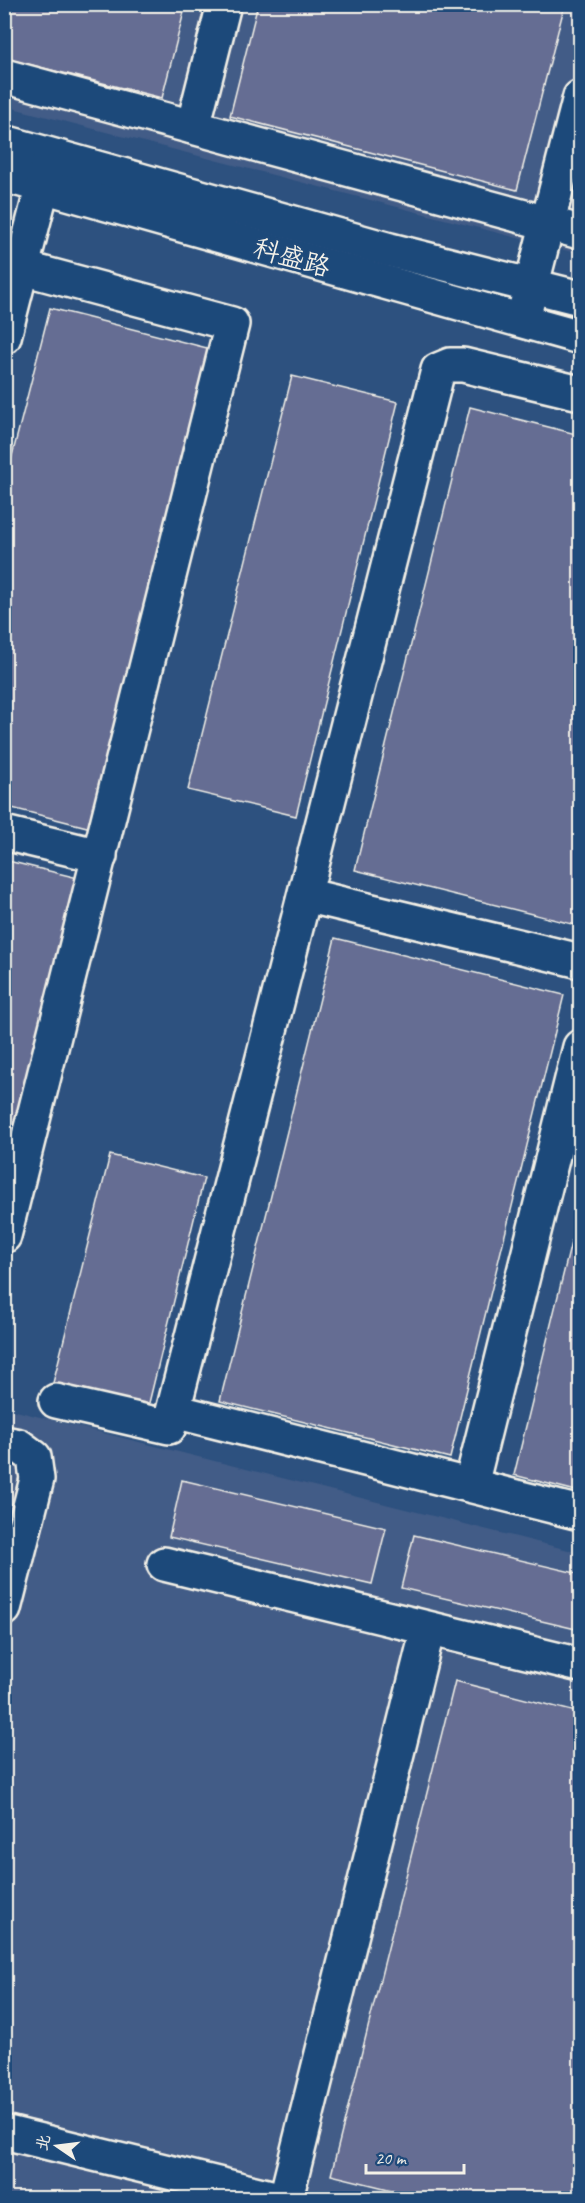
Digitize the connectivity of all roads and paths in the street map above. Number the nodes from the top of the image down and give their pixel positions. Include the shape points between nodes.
1 (224, 4) edge
2 (4, 76) edge
3 (580, 97) edge
4 (193, 127) junction
5 (4, 142) edge
6 (51, 155) junction
7 (4, 175) edge
8 (43, 186) junction
9 (548, 223) junction
10 (580, 232) edge
11 (13, 266) edge
12 (531, 286) junction
13 (580, 298) edge
14 (522, 321) junction
15 (4, 337) edge
16 (580, 337) edge
17 (580, 393) edge
18 (4, 833) edge
19 (99, 856) junction
20 (305, 895) junction
21 (580, 960) edge
22 (580, 1047) edge
23 (4, 1236) edge
24 (56, 1401) dead end
25 (174, 1411) junction
26 (4, 1443) edge
27 (471, 1485) junction
28 (580, 1513) edge
29 (164, 1564) dead end
30 (4, 1609) edge
31 (428, 1629) junction
32 (580, 1665) edge
33 (8, 2133) dead end
34 (275, 2199) edge
35 (286, 2199) edge

1 - 4 street
2 - 4 street
3 - 9 street
4 - 9 street
5 - 6 street, 科盛路
6 - 8 street
6 - 12 street, 科盛路
7 - 8 street, 科盛路
8 - 11 street
8 - 14 street, 科盛路
9 - 10 street
9 - 12 street
11 - 15 street
11 - 19 street via 232,324
12 - 13 street, 科盛路
12 - 14 street
14 - 16 street, 科盛路
17 - 20 street via 463,364 438,370
18 - 19 street
19 - 23 street
20 - 21 street
20 - 25 street
22 - 27 street
24 - 25 street via 169,1427
25 - 27 street
26 - 30 street via 19,1446 34,1457 37,1479
27 - 28 street
29 - 31 street
31 - 32 street
31 - 35 street
33 - 34 street

